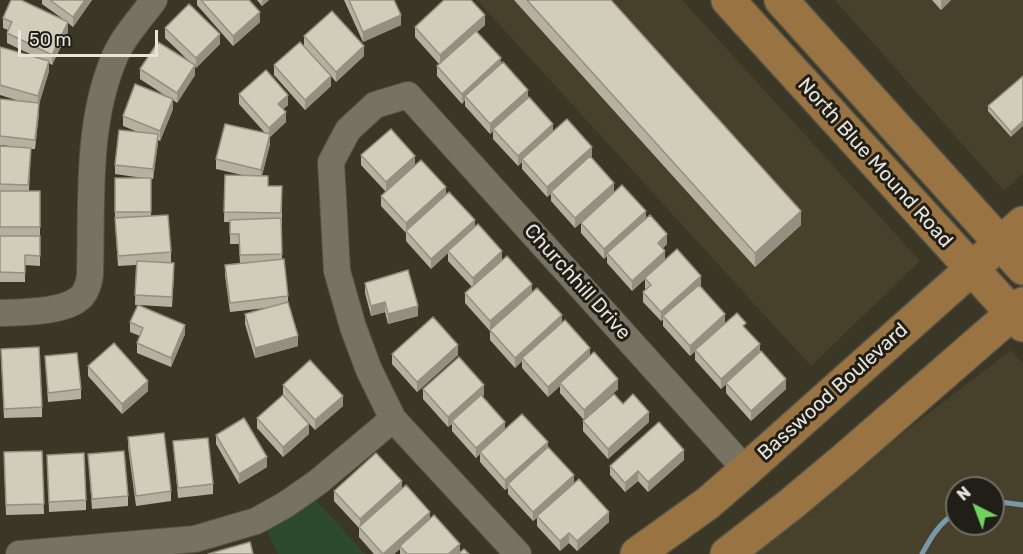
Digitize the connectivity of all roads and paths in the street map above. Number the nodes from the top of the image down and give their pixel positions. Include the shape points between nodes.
1 (154, 0) edge
2 (728, 0) edge
3 (781, 0) edge
4 (1011, 233) edge
5 (1023, 268) edge
6 (971, 269) junction
7 (0, 313) edge
8 (1019, 314) edge
9 (393, 419) junction
10 (746, 470) junction
11 (162, 549) edge
12 (19, 554) edge
13 (518, 554) edge
14 (638, 554) edge
15 (727, 554) edge

1 - 7 street via 113,59 100,98 87,289 74,303 38,312
2 - 6 main road, North Blue Mound Road
3 - 4 main road, North Blue Mound Road
4 - 5 main road, North Blue Mound Road
4 - 6 main road, Basswood Boulevard
6 - 8 main road, North Blue Mound Road
6 - 10 main road, Basswood Boulevard
8 - 15 main road
9 - 10 street, Churchhill Drive via 369,370 337,271 331,162 348,130 375,105 408,95
9 - 11 street via 285,505 256,521
9 - 13 street
10 - 14 main road, Basswood Boulevard
11 - 12 street

